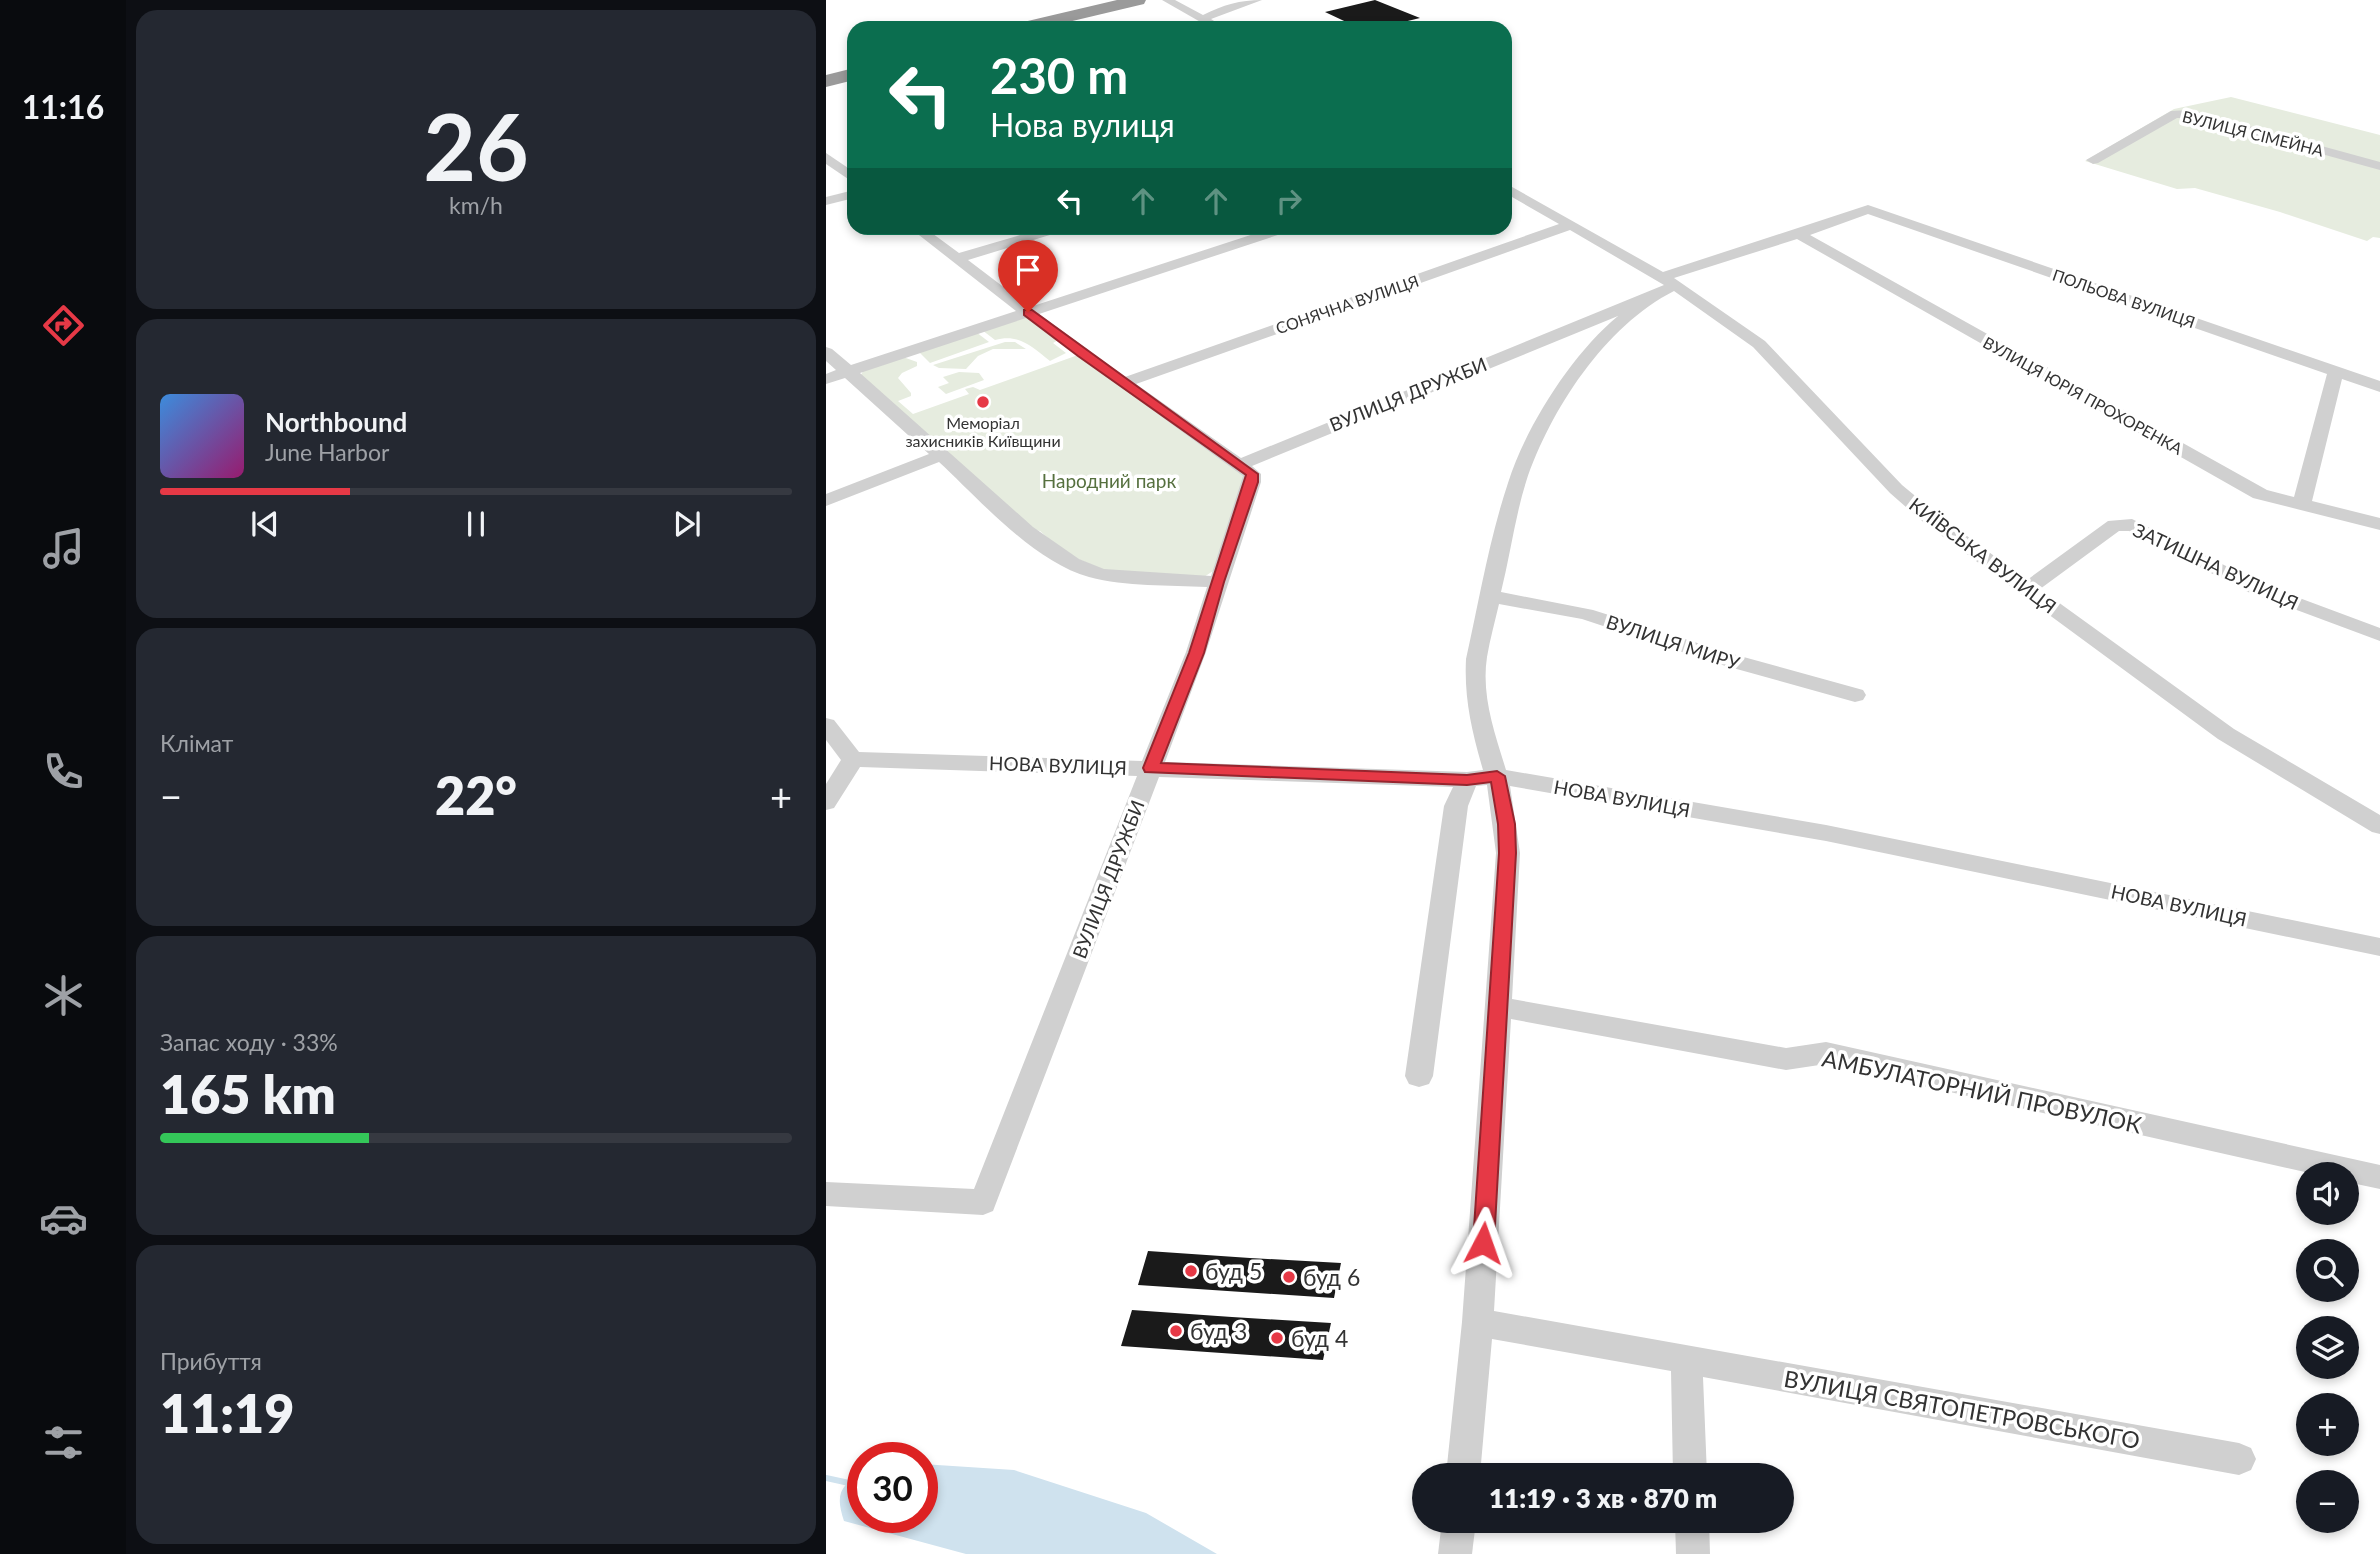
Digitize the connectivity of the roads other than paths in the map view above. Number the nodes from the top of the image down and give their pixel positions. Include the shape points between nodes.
1 (1138, 0) edge
2 (1166, 0) edge
3 (1257, 0) edge
4 (1203, 19) junction
5 (1050, 21) edge
6 (1077, 21) edge
7 (1207, 21) edge
8 (847, 70) edge
9 (826, 75) edge
10 (847, 76) edge
11 (826, 81) edge
12 (826, 157) edge
13 (2094, 160) dead end
14 (2380, 166) edge
15 (847, 174) edge
16 (1512, 191) edge
17 (847, 196) edge
18 (826, 201) edge
19 (1868, 209) joint
20 (1571, 225) junction
21 (1798, 234) junction
22 (926, 235) edge
23 (1034, 235) edge
24 (1264, 235) edge
25 (956, 258) junction
26 (1706, 263) joint
27 (1669, 281) junction
28 (1651, 297) junction
29 (1028, 312) junction
30 (826, 352) edge
31 (850, 372) junction
32 (2336, 372) junction
33 (826, 379) edge
34 (1124, 383) junction
35 (2380, 387) edge
36 (942, 455) junction
37 (1239, 465) junction
38 (826, 500) edge
39 (2301, 506) junction
40 (2380, 524) edge
41 (1217, 582) junction
42 (2027, 589) junction
43 (1490, 596) junction
44 (2380, 635) edge
45 (1855, 695) dead end
46 (826, 724) edge
47 (853, 759) junction
48 (1151, 768) junction
49 (1497, 776) junction
50 (1467, 780) junction
51 (826, 802) edge
52 (2380, 826) edge
53 (2380, 947) edge
54 (1499, 1007) junction
55 (1419, 1076) dead end
56 (2380, 1177) edge
57 (826, 1194) edge
58 (1478, 1322) junction
59 (1686, 1359) junction
60 (2239, 1459) dead end
61 (1464, 1463) edge
62 (1690, 1463) edge
63 (1458, 1533) edge
64 (1692, 1533) edge
65 (1455, 1554) edge
66 (1693, 1554) edge

1 - 5 highway
2 - 4 street
2 - 6 highway
3 - 4 street
4 - 7 street
8 - 9 highway
10 - 11 highway
12 - 15 street
13 - 14 street, ВУЛИЦЯ СІМЕЙНА via 2175,114 2190,114
16 - 20 street, КИЇВСЬКА ВУЛИЦЯ
17 - 18 street
19 - 21 street
19 - 32 street, ПОЛЬОВА ВУЛИЦЯ
20 - 27 street, КИЇВСЬКА ВУЛИЦЯ
20 - 34 street, СОНЯЧНА ВУЛИЦЯ
21 - 26 street
21 - 39 street, ВУЛИЦЯ ЮРІЯ ПРОХОРЕНКА via 2260,494
22 - 25 street
23 - 25 street
24 - 29 street
25 - 29 street
26 - 27 street
27 - 28 street
27 - 42 street, КИЇВСЬКА ВУЛИЦЯ via 1759,344 1913,504
28 - 37 street, ВУЛИЦЯ ДРУЖБИ
28 - 43 street via 1606,334 1544,422 1517,482
29 - 31 street
29 - 34 street
30 - 31 street
31 - 33 street
31 - 36 street
32 - 35 street, ПОЛЬОВА ВУЛИЦЯ
32 - 39 street
34 - 37 street
36 - 38 street
36 - 41 street via 1026,531 1074,566 1104,575
37 - 41 street, ВУЛИЦЯ ДРУЖБИ via 1252,474 1252,482
39 - 40 street, ВУЛИЦЯ ЮРІЯ ПРОХОРЕНКА
41 - 48 street, ВУЛИЦЯ ДРУЖБИ via 1196,653
42 - 44 street, ЗАТИШНА ВУЛИЦЯ via 2123,523 2255,588
42 - 52 street, КИЇВСЬКА ВУЛИЦЯ via 2226,734
43 - 45 street, ВУЛИЦЯ МИРУ via 1587,614
43 - 49 street via 1476,659 1475,689
46 - 47 street
47 - 48 street, НОВА ВУЛИЦЯ
47 - 51 street
48 - 50 street, НОВА ВУЛИЦЯ
48 - 57 street, ВУЛИЦЯ ДРУЖБИ via 983,1202
49 - 50 street, НОВА ВУЛИЦЯ
49 - 53 street, НОВА ВУЛИЦЯ via 1826,833
49 - 54 street via 1508,853
50 - 55 street via 1456,806
54 - 56 street, АМБУЛАТОРНИЙ ПРОВУЛОК via 1786,1059 1826,1053
54 - 58 street
58 - 59 street, ВУЛИЦЯ СВЯТОПЕТРОВСЬКОГО
58 - 61 street
59 - 60 street, ВУЛИЦЯ СВЯТОПЕТРОВСЬКОГО
59 - 62 street
63 - 65 street
64 - 66 street

